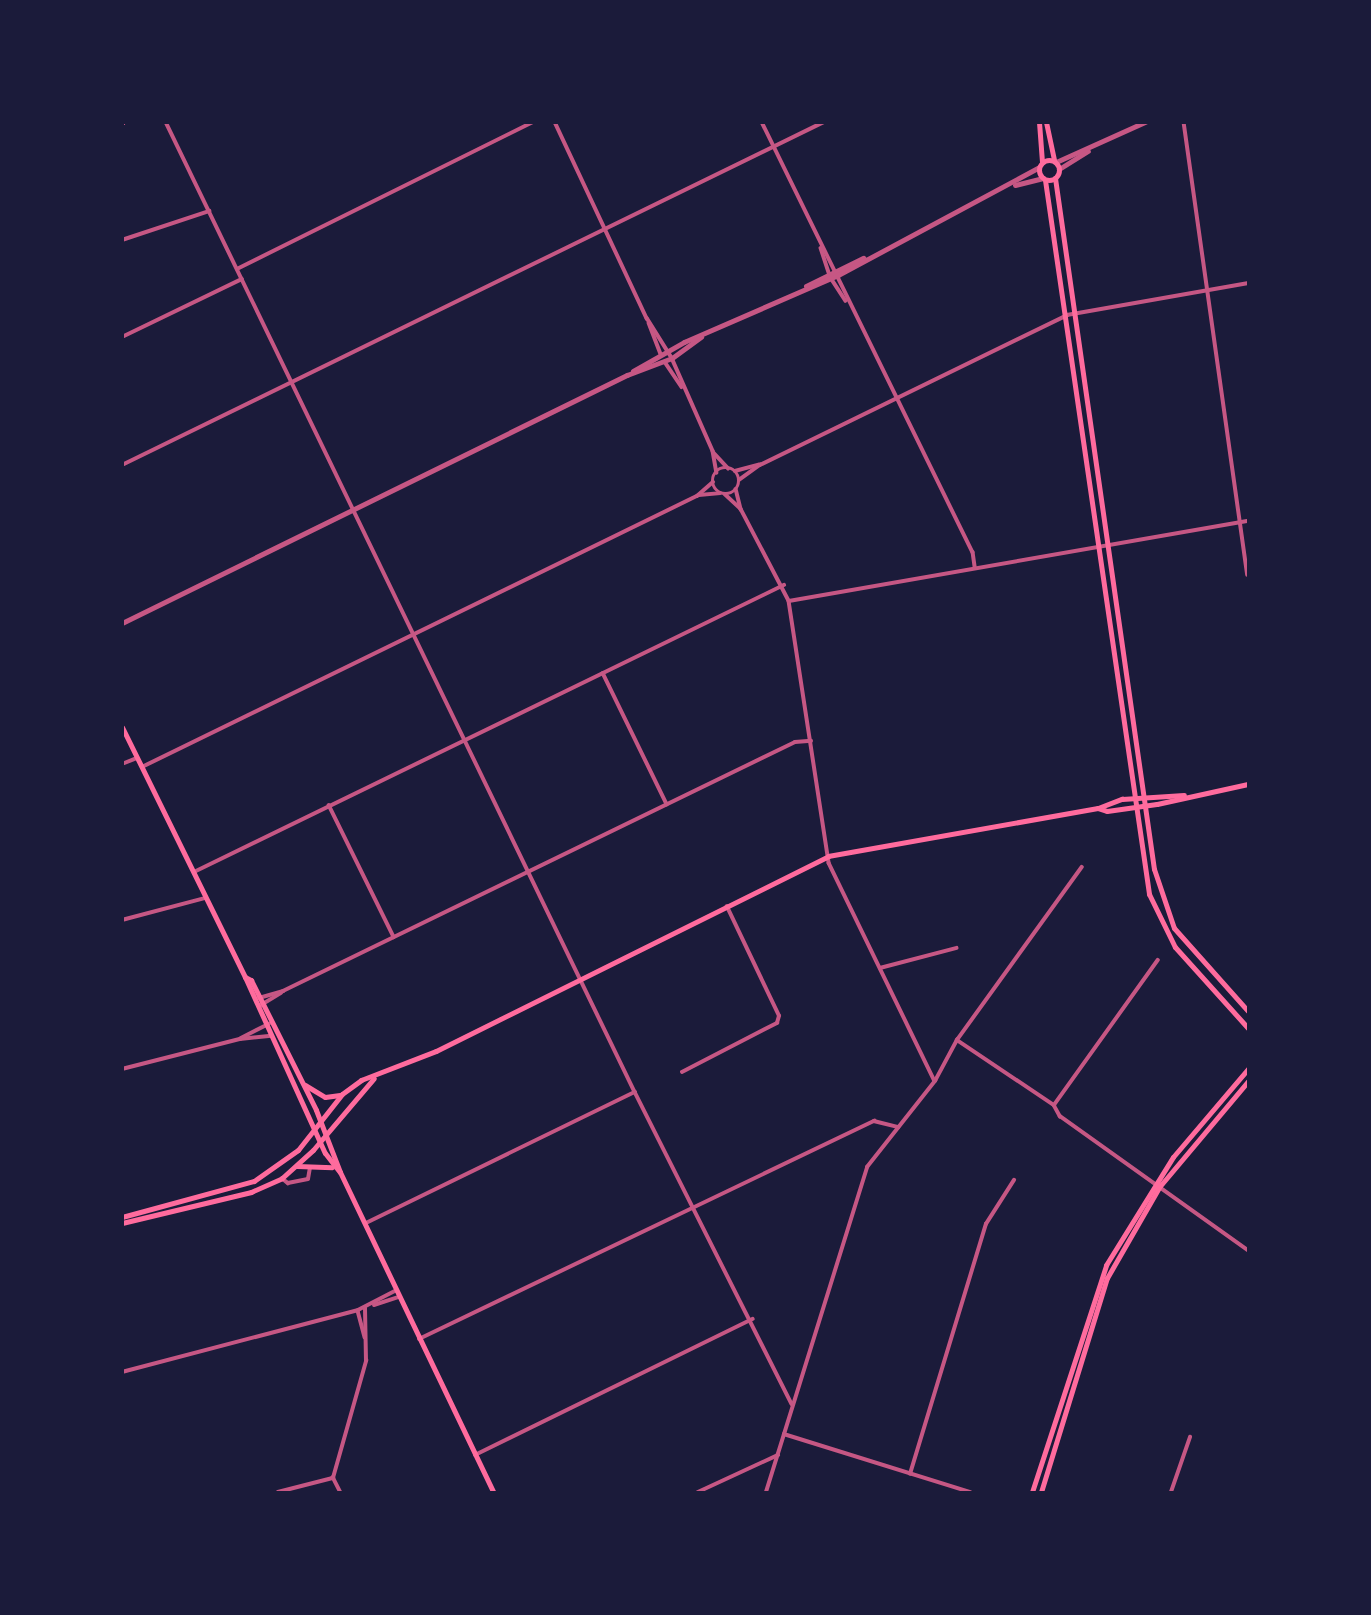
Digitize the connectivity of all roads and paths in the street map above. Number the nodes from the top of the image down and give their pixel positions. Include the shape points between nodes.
1 (166, 122) edge
2 (533, 122) edge
3 (555, 122) edge
4 (762, 122) edge
5 (824, 122) edge
6 (1039, 122) edge
7 (1046, 122) edge
8 (1144, 122) edge
9 (1184, 122) edge
10 (774, 147) junction
11 (1090, 149) junction
12 (1055, 161) junction
13 (1040, 165) junction
14 (1059, 169) junction
15 (1055, 178) junction
16 (1044, 179) junction
17 (1009, 187) junction
18 (209, 211) junction
19 (605, 229) junction
20 (122, 240) edge
21 (820, 243) junction
22 (874, 254) junction
23 (835, 268) junction
24 (237, 269) junction
25 (829, 275) junction
26 (838, 275) junction
27 (242, 279) junction
28 (1248, 283) edge
29 (1209, 289) junction
30 (850, 305) junction
31 (1070, 315) junction
32 (647, 318) junction
33 (122, 337) edge
34 (701, 337) junction
35 (668, 350) junction
36 (661, 354) junction
37 (672, 358) junction
38 (664, 361) junction
39 (627, 375) junction
40 (293, 382) junction
41 (683, 389) junction
42 (897, 398) junction
43 (712, 452) junction
44 (122, 465) edge
45 (760, 465) junction
46 (732, 470) junction
47 (716, 473) junction
48 (739, 480) junction
49 (713, 482) junction
50 (736, 489) junction
51 (723, 493) junction
52 (697, 496) junction
53 (355, 509) junction
54 (741, 509) junction
55 (1248, 521) edge
56 (1241, 522) junction
57 (1103, 545) junction
58 (975, 566) junction
59 (1248, 575) edge
60 (784, 585) junction
61 (789, 601) junction
62 (122, 623) edge
63 (415, 633) junction
64 (603, 673) junction
65 (122, 727) edge
66 (467, 740) junction
67 (811, 741) junction
68 (1136, 742) junction
69 (1128, 744) junction
70 (137, 758) junction
71 (122, 764) edge
72 (142, 767) junction
73 (1248, 784) edge
74 (1184, 795) junction
75 (1144, 797) junction
76 (1134, 798) junction
77 (667, 804) junction
78 (329, 806) junction
79 (1146, 806) junction
80 (1135, 807) junction
81 (1098, 808) junction
82 (828, 856) junction
83 (1082, 867) dead end
84 (1154, 869) junction
85 (1144, 871) junction
86 (194, 872) junction
87 (529, 872) junction
88 (206, 898) junction
89 (727, 907) junction
90 (122, 920) edge
91 (394, 937) junction
92 (956, 948) dead end
93 (1158, 960) dead end
94 (880, 968) junction
95 (581, 979) junction
96 (258, 1002) junction
97 (1248, 1011) edge
98 (268, 1025) junction
99 (1248, 1028) edge
100 (274, 1035) junction
101 (240, 1039) junction
102 (957, 1040) junction
103 (122, 1069) edge
104 (1248, 1069) edge
105 (682, 1072) dead end
106 (376, 1076) junction
107 (935, 1081) junction
108 (1248, 1081) edge
109 (302, 1083) junction
110 (635, 1092) junction
111 (342, 1094) junction
112 (1054, 1105) junction
113 (320, 1121) junction
114 (898, 1127) junction
115 (313, 1129) junction
116 (326, 1132) junction
117 (319, 1142) junction
118 (297, 1166) junction
119 (332, 1167) junction
120 (310, 1168) dead end
121 (340, 1172) junction
122 (282, 1178) junction
123 (1014, 1180) dead end
124 (1158, 1184) junction
125 (695, 1204) junction
126 (122, 1217) edge
127 (122, 1223) edge
128 (366, 1223) junction
129 (1248, 1250) edge
130 (397, 1294) junction
131 (365, 1307) junction
132 (358, 1310) junction
133 (753, 1319) junction
134 (419, 1339) junction
135 (366, 1342) junction
136 (122, 1373) edge
137 (792, 1404) junction
138 (784, 1434) junction
139 (1190, 1437) dead end
140 (778, 1455) junction
141 (474, 1456) junction
142 (910, 1474) junction
143 (333, 1478) junction
144 (278, 1493) edge
145 (341, 1493) edge
146 (493, 1493) edge
147 (698, 1493) edge
148 (766, 1493) edge
149 (970, 1493) edge
150 (1032, 1493) edge
151 (1041, 1493) edge
152 (1171, 1493) edge

1 - 18 street
2 - 24 street
3 - 19 street
4 - 10 street
5 - 10 street
6 - 13 main road
7 - 12 main road
8 - 11 street
9 - 29 street
10 - 19 street
10 - 21 street
11 - 12 street
11 - 14 street
12 - 13 main road
12 - 14 main road
13 - 16 main road
13 - 17 street
14 - 15 main road
15 - 16 main road
15 - 31 main road
16 - 17 street
16 - 31 main road
17 - 22 street
18 - 20 street
18 - 24 street
19 - 32 street
19 - 40 street
21 - 23 street
21 - 25 street
22 - 23 street
22 - 26 street
23 - 25 street
23 - 26 street
24 - 27 street
25 - 26 street
25 - 30 street
25 - 34 street
26 - 30 street
27 - 33 street
27 - 40 street
28 - 29 street
29 - 31 street
29 - 56 street
30 - 42 street
31 - 42 street
31 - 57 main road
32 - 35 street
32 - 36 street
34 - 35 street
34 - 37 street
35 - 36 street
35 - 37 street
36 - 38 street
36 - 39 street
37 - 38 street
37 - 41 street
38 - 39 street
38 - 41 street
39 - 53 street
40 - 44 street
40 - 53 street
41 - 43 street
42 - 45 street
42 - 58 street via 973,552
43 - 46 street
43 - 47 street
45 - 46 street
45 - 48 street
46 - 47 street
46 - 48 street
47 - 49 street
48 - 50 street
49 - 51 street
49 - 52 street
50 - 51 street
50 - 54 street
51 - 52 street
51 - 54 street
52 - 63 street
53 - 62 street
53 - 63 street
54 - 60 street
55 - 56 street
56 - 57 street
56 - 59 street
57 - 58 street
57 - 68 main road
57 - 69 main road
58 - 61 street
60 - 61 street
60 - 64 street
61 - 67 street
63 - 66 street
63 - 72 street
64 - 66 street
64 - 77 street
65 - 70 main road
66 - 78 street
66 - 87 street
67 - 77 street via 795,742
67 - 82 street
68 - 69 main road
68 - 75 main road
69 - 76 main road
70 - 71 street
70 - 72 main road
72 - 86 main road
73 - 74 main road
74 - 75 main road
74 - 79 main road
75 - 76 main road
75 - 79 main road
76 - 80 main road
76 - 81 main road
77 - 87 street
78 - 86 street
78 - 91 street
79 - 80 main road
79 - 84 main road
80 - 81 main road
80 - 85 main road
81 - 82 main road
82 - 89 main road
82 - 94 street
83 - 102 street
84 - 85 main road
84 - 97 main road via 1174,928
85 - 99 main road via 1155,912 1175,947
86 - 88 main road
87 - 91 street
87 - 95 street
88 - 90 street
88 - 96 main road
89 - 95 main road
89 - 105 street via 779,1016 777,1023
91 - 96 street
92 - 94 street
93 - 112 street
94 - 107 street
95 - 106 main road
95 - 110 street
96 - 98 main road
98 - 100 main road
98 - 101 street
100 - 101 street
100 - 109 main road
100 - 115 main road
101 - 103 street
102 - 107 street
102 - 112 street
104 - 124 main road
106 - 111 main road
106 - 116 main road
107 - 114 street
108 - 124 main road
109 - 111 main road via 325,1097
109 - 113 main road
110 - 125 street
110 - 128 street
111 - 113 main road
112 - 124 street via 1060,1116
113 - 115 main road
113 - 116 main road
114 - 125 street via 873,1121
114 - 137 street via 867,1167
115 - 117 main road
115 - 126 main road via 290,1157 254,1181
116 - 117 main road
116 - 121 main road
117 - 118 main road
117 - 119 main road
118 - 119 main road
118 - 122 main road
119 - 121 main road
120 - 122 street via 308,1179 290,1183
121 - 128 main road
122 - 127 main road via 251,1192
123 - 142 street via 986,1224
124 - 129 street
124 - 150 main road via 1100,1278
124 - 151 main road via 1107,1278
125 - 133 street
125 - 134 street
128 - 130 main road
130 - 131 street
130 - 134 main road
131 - 132 street
131 - 135 street
132 - 135 street
132 - 136 street
133 - 137 street
133 - 141 street
134 - 141 main road
135 - 143 street via 360,1388
137 - 138 street
138 - 140 street
138 - 142 street
139 - 152 street
140 - 147 street
140 - 148 street
141 - 146 main road
142 - 149 street
143 - 144 street
143 - 145 street

